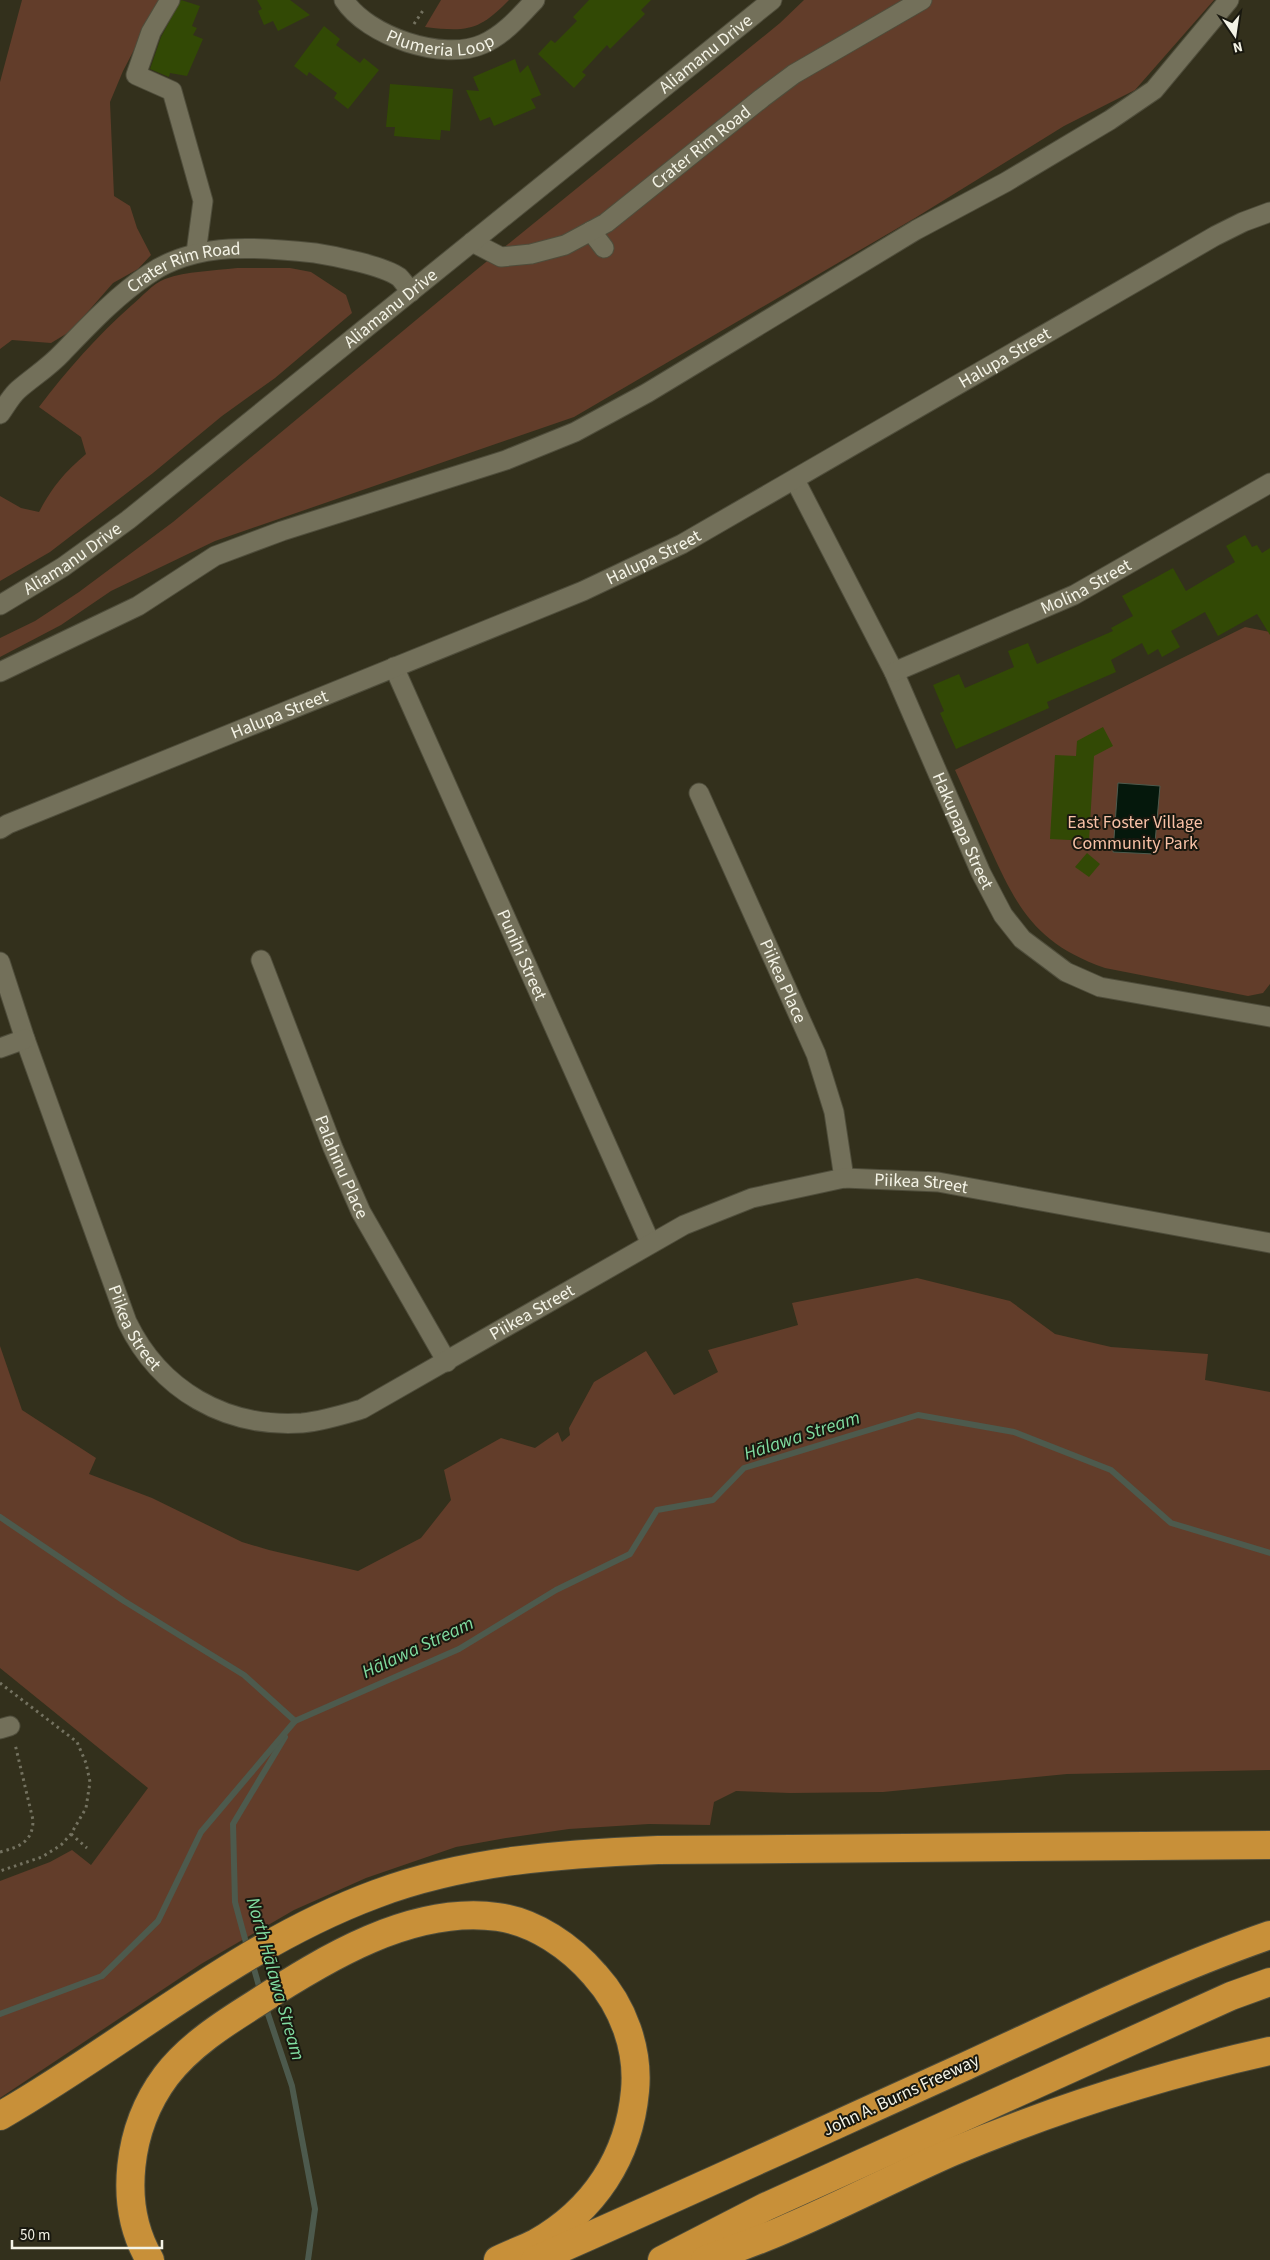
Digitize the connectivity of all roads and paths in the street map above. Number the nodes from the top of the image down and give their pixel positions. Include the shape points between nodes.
1 (170, 0) edge
2 (344, 0) edge
3 (535, 0) edge
4 (772, 0) edge
5 (922, 0) edge
6 (1229, 0) edge
7 (424, 9) dead end
8 (414, 24) dead end
9 (1270, 212) edge
10 (591, 231) junction
11 (472, 242) junction
12 (604, 248) dead end
13 (196, 253) junction
14 (411, 292) junction
15 (0, 414) edge
16 (795, 480) junction
17 (1270, 483) edge
18 (0, 605) edge
19 (394, 667) junction
20 (0, 672) edge
21 (894, 672) junction
22 (698, 792) dead end
23 (0, 829) edge
24 (261, 960) dead end
25 (0, 962) edge
26 (1270, 1016) edge
27 (25, 1039) junction
28 (0, 1048) edge
29 (844, 1178) junction
30 (650, 1242) junction
31 (1270, 1243) edge
32 (447, 1362) junction
33 (0, 1683) edge
34 (5, 1728) edge
35 (71, 1834) junction
36 (1270, 1845) edge
37 (87, 1848) dead end
38 (0, 1852) edge
39 (0, 1872) edge
40 (1270, 1934) edge
41 (1270, 1982) edge
42 (1270, 2051) edge
43 (0, 2116) edge
44 (150, 2260) edge
45 (498, 2260) edge
46 (535, 2260) edge
47 (662, 2260) edge
48 (705, 2260) edge

1 - 13 street via 151,32 136,75 172,91 203,200
2 - 3 street, Plumeria Loop via 362,18 388,35 418,46 439,49 482,45 502,33
4 - 11 street, Aliamanu Drive
5 - 10 street, Crater Rim Road via 794,74 606,223
6 - 20 street via 1154,90 1110,120 1006,182 916,230 647,393 575,432 506,460 282,531 215,556 138,606
7 - 8 path
9 - 16 street, Halupa Street via 1215,236
10 - 11 street, Crater Rim Road via 565,245 531,254 501,257
10 - 12 street
11 - 14 street, Aliamanu Drive
13 - 14 street, Crater Rim Road via 253,249 332,255 398,277
13 - 15 street, Crater Rim Road via 168,263 123,294 52,363 17,391
14 - 18 street, Aliamanu Drive via 102,540
16 - 19 street, Halupa Street via 682,544 583,591
16 - 21 street, Hakupapa Street
17 - 21 street, Molina Street via 1074,595
19 - 23 street, Halupa Street
19 - 30 street, Punihi Street
21 - 26 street, Hakupapa Street via 981,873 1003,914 1022,939 1066,972 1100,987
22 - 29 street, Piikea Place via 816,1054 834,1112
24 - 32 street, Palahinu Place via 332,1148 361,1212
25 - 27 street
27 - 28 street
27 - 32 street, Piikea Street via 127,1322 150,1359 182,1389 204,1404 246,1419 273,1423 302,1422 362,1409
29 - 30 street, Piikea Street via 752,1198 715,1211
29 - 31 street, Piikea Street via 938,1182
30 - 32 street, Piikea Street via 628,1258
33 - 35 path via 77,1742 90,1782 86,1808
34 - 38 path via 33,1820 33,1830 18,1847
35 - 37 path
35 - 39 path via 42,1857
36 - 43 highway via 814,1847 573,1853 463,1869 376,1894 279,1939
40 - 46 highway, John A. Burns Freeway via 1092,2008
41 - 47 highway via 1231,1996 774,2203
42 - 48 highway via 1147,2083 1012,2129 889,2180 784,2230
44 - 45 highway via 138,2231 133,2203 132,2153 145,2109 180,2060 224,2024 326,1960 400,1928 438,1918 467,1915 499,1917 525,1924 570,1950 604,1984 617,2005 628,2029 636,2080 626,2137 600,2188 583,2209 562,2226

